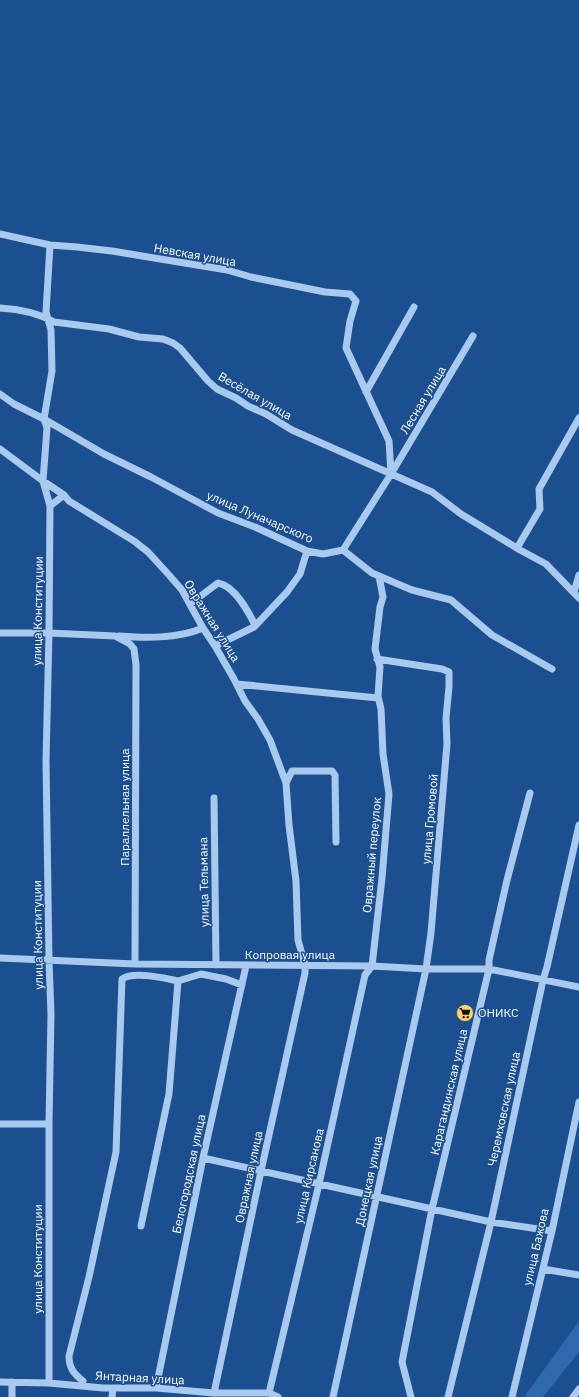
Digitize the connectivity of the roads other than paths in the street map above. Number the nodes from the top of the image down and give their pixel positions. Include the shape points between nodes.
1 (0, 234) edge
2 (50, 245) junction
3 (414, 307) dead end
4 (0, 308) edge
5 (48, 320) junction
6 (474, 336) dead end
7 (366, 392) junction
8 (0, 394) edge
9 (579, 418) edge
10 (44, 419) junction
11 (0, 449) edge
12 (391, 474) junction
13 (43, 481) junction
14 (64, 495) junction
15 (50, 506) junction
16 (516, 548) junction
17 (343, 550) junction
18 (306, 551) junction
19 (579, 575) edge
20 (379, 576) junction
21 (574, 592) junction
22 (579, 598) edge
23 (190, 604) junction
24 (255, 625) junction
25 (203, 628) junction
26 (0, 633) edge
27 (49, 633) junction
28 (115, 636) junction
29 (215, 646) junction
30 (377, 659) junction
31 (552, 669) dead end
32 (237, 684) junction
33 (378, 697) junction
34 (286, 783) junction
35 (530, 792) dead end
36 (214, 798) dead end
37 (579, 825) edge
38 (336, 842) dead end
39 (0, 958) edge
40 (49, 961) junction
41 (135, 964) junction
42 (216, 965) junction
43 (305, 965) junction
44 (246, 966) junction
45 (372, 966) junction
46 (426, 968) junction
47 (489, 969) junction
48 (543, 980) junction
49 (178, 981) junction
50 (242, 985) junction
51 (579, 987) edge
52 (579, 1102) edge
53 (0, 1124) edge
54 (49, 1124) junction
55 (576, 1133) edge
56 (203, 1158) junction
57 (261, 1171) junction
58 (318, 1184) junction
59 (377, 1197) junction
60 (432, 1209) junction
61 (491, 1222) junction
62 (141, 1226) dead end
63 (552, 1231) junction
64 (543, 1269) junction
65 (579, 1275) edge
66 (83, 1381) dead end
67 (0, 1382) edge
68 (12, 1382) junction
69 (49, 1383) junction
70 (113, 1388) junction
71 (156, 1388) junction
72 (579, 1389) edge
73 (170, 1393) edge
74 (214, 1393) junction
75 (269, 1393) junction
76 (236, 1395) edge
77 (12, 1397) edge
78 (112, 1397) edge
79 (278, 1397) edge
80 (333, 1397) edge
81 (411, 1397) edge
82 (448, 1397) edge
83 (512, 1397) edge
84 (574, 1397) edge

1 - 2 street, Невская улица
2 - 5 street, улица Конституции via 46,312
2 - 7 street, Невская улица via 105,250 227,270 325,292 350,294 356,301 346,348
3 - 7 street
4 - 5 street, Весёлая улица via 29,312
5 - 10 street, улица Конституции via 51,330 52,370
5 - 12 street, Весёлая улица via 109,329 139,338 163,339 173,343 217,389 292,430
6 - 12 street, Лесная улица
7 - 12 street via 389,441
8 - 10 street, улица Луначарского
9 - 16 street via 539,489 540,509
10 - 13 street, улица Конституции via 47,428
10 - 18 street, улица Луначарского via 104,454 218,513
11 - 13 street, Овражная улица
12 - 16 street via 432,492 461,514
12 - 17 street, Лесная улица
13 - 14 street, Овражная улица
13 - 15 street, улица Конституции
14 - 15 street
14 - 23 street, Овражная улица via 69,501 134,540 170,575
15 - 27 street, улица Конституции
16 - 21 street via 546,564
17 - 18 street, улица Луначарского via 323,554
17 - 20 street
18 - 24 street via 300,574 287,592
19 - 21 street
20 - 30 street, Овражный переулок via 383,597 376,635
20 - 31 street via 412,590 451,600 492,635
21 - 22 street
23 - 24 street via 218,583 225,585 244,605
23 - 25 street, Овражная улица
24 - 29 street
25 - 28 street via 172,636
25 - 29 street, Овражная улица
26 - 27 street
27 - 28 street
27 - 40 street, улица Конституции via 46,761
28 - 41 street, Параллельная улица via 134,649 136,665
29 - 32 street, Овражная улица
30 - 33 street, Овражный переулок via 380,667
30 - 46 street, улица Громовой via 442,668 449,672 447,744
32 - 33 street
32 - 34 street, Овражная улица via 244,701 270,740
33 - 45 street, Овражный переулок via 389,794
34 - 38 street via 292,772 332,771 335,775
34 - 43 street, Овражная улица via 296,881 298,940
35 - 47 street, Карагандинская улица via 489,960
36 - 42 street, улица Тельмана
37 - 48 street, Черемховская улица
39 - 40 street, Копровая улица
40 - 41 street, Копровая улица
40 - 54 street, улица Конституции
41 - 42 street, Копровая улица
42 - 44 street, Копровая улица
43 - 44 street, Копровая улица
43 - 45 street, Копровая улица
43 - 57 street, Овражная улица
44 - 50 street, Белогородская улица
45 - 46 street, Копровая улица
45 - 58 street, улица Кирсанова via 365,975
46 - 47 street, Копровая улица
46 - 59 street, Донецкая улица
47 - 48 street, Копровая улица
47 - 60 street, Карагандинская улица
48 - 51 street, Копровая улица
48 - 61 street, Черемховская улица
49 - 50 street via 200,974
49 - 62 street via 169,1094
49 - 66 street via 133,976 122,979 116,1152 69,1356 72,1370
50 - 56 street, Белогородская улица
52 - 55 street, улица Бажова
53 - 54 street
54 - 69 street, улица Конституции
55 - 63 street, улица Бажова
56 - 57 street
56 - 71 street, Белогородская улица
57 - 58 street
57 - 74 street, Овражная улица
58 - 59 street
58 - 75 street, улица Кирсанова
59 - 60 street
59 - 80 street, Донецкая улица
60 - 61 street
60 - 81 street, Карагандинская улица via 402,1362
61 - 63 street
61 - 82 street, Черемховская улица
63 - 64 street, улица Бажова
64 - 65 street
64 - 83 street, улица Бажова
67 - 68 street, Янтарная улица
68 - 69 street, Янтарная улица
68 - 77 street
69 - 70 street, Янтарная улица
70 - 71 street, Янтарная улица
70 - 78 street
71 - 73 street, Янтарная улица
72 - 84 street
73 - 74 street, Янтарная улица
74 - 76 street, Янтарная улица
75 - 76 street, Янтарная улица
75 - 79 street, Янтарная улица

